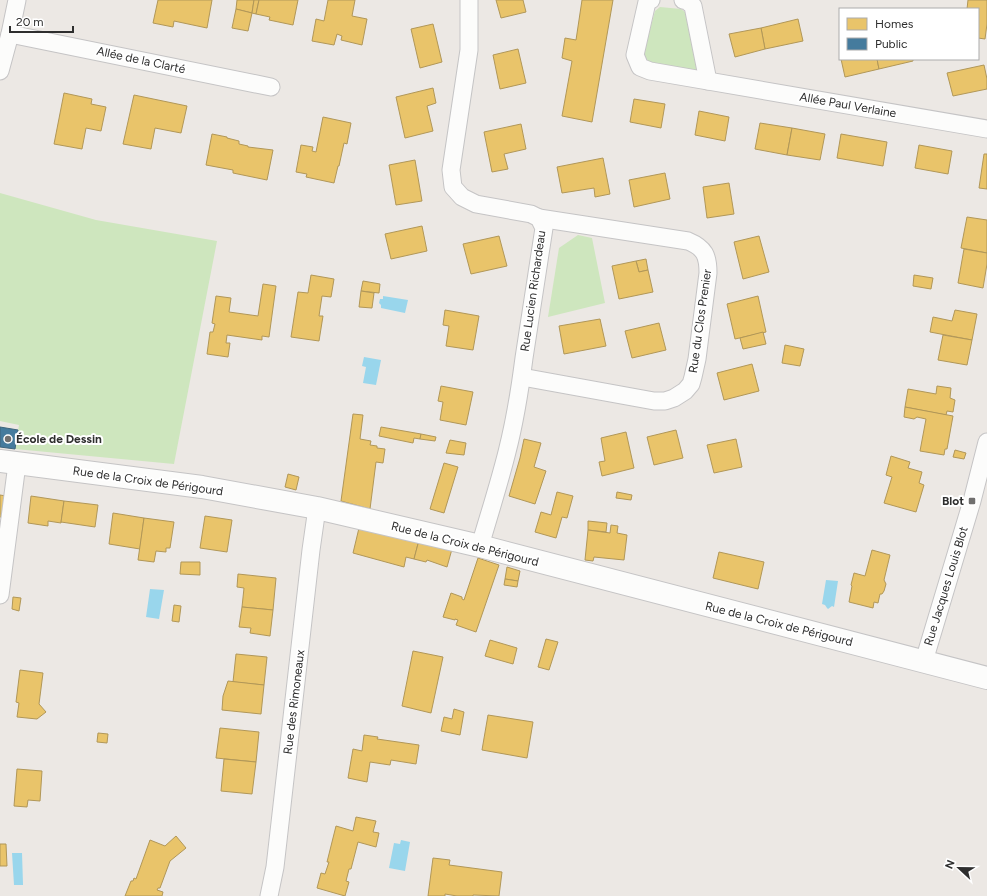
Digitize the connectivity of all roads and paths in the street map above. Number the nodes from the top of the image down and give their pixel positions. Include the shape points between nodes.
1 (17, 0) edge
2 (469, 0) edge
3 (651, 0) edge
4 (683, 0) edge
5 (10, 34) junction
6 (0, 71) edge
7 (708, 81) junction
8 (272, 87) dead end
9 (987, 128) edge
10 (539, 218) junction
11 (522, 377) junction
12 (987, 442) edge
13 (8, 463) edge
14 (318, 508) junction
15 (480, 546) junction
16 (0, 595) edge
17 (924, 661) junction
18 (987, 678) edge
19 (269, 896) edge

1 - 5 street
2 - 10 street, Rue Lucien Richardeau via 469,50 451,170 453,187 462,197 476,204 531,214
3 - 7 street, Allée Paul Verlaine via 647,2 635,55 640,67
4 - 7 street via 693,6
5 - 6 street
5 - 8 street, Allée de la Clarté
7 - 9 street, Allée Paul Verlaine
10 - 11 street, Rue Lucien Richardeau via 544,228
10 - 11 street, Rue du Clos Prenier via 688,241 704,252 708,261 708,273 693,377 685,391 674,398 654,401
11 - 15 street, Rue Lucien Richardeau via 507,452
12 - 17 street, Rue Jacques Louis Blot
13 - 14 street, Rue de la Croix de Périgourd via 202,488
13 - 16 street
14 - 15 street, Rue de la Croix de Périgourd
14 - 19 street, Rue des Rimoneaux via 275,867
15 - 17 street, Rue de la Croix de Périgourd
17 - 18 street, Rue de la Croix de Périgourd

